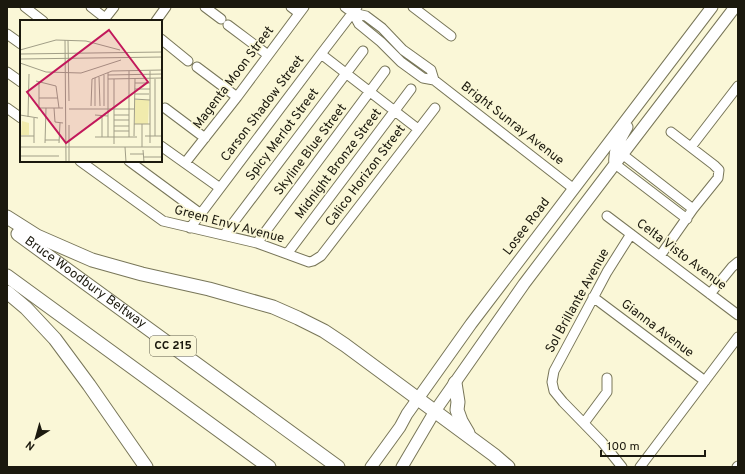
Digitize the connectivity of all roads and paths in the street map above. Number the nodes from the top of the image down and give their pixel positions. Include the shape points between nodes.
1 (25, 7) edge
2 (90, 7) edge
3 (114, 7) edge
4 (166, 7) edge
5 (205, 7) edge
6 (290, 7) edge
7 (345, 7) edge
8 (413, 7) edge
9 (712, 7) edge
10 (735, 7) edge
11 (301, 10) edge
12 (355, 10) edge
13 (42, 20) edge
14 (104, 20) edge
15 (157, 20) edge
16 (371, 20) junction
17 (365, 28) junction
18 (7, 34) edge
19 (451, 36) dead end
20 (162, 40) edge
21 (20, 43) edge
22 (363, 51) dead end
23 (321, 54) junction
24 (268, 55) junction
25 (188, 61) dead end
26 (197, 67) dead end
27 (385, 71) dead end
28 (7, 72) edge
29 (346, 74) junction
30 (434, 80) junction
31 (20, 81) edge
32 (738, 86) edge
33 (411, 89) dead end
34 (370, 92) junction
35 (237, 97) junction
36 (639, 103) junction
37 (7, 108) edge
38 (165, 108) dead end
39 (435, 108) dead end
40 (395, 111) junction
41 (20, 117) edge
42 (418, 129) junction
43 (671, 132) dead end
44 (205, 138) junction
45 (162, 147) edge
46 (691, 147) junction
47 (622, 154) junction
48 (81, 162) edge
49 (130, 162) edge
50 (185, 164) junction
51 (615, 164) junction
52 (662, 185) junction
53 (220, 188) junction
54 (574, 189) junction
55 (655, 195) junction
56 (693, 209) junction
57 (201, 214) junction
58 (607, 216) dead end
59 (7, 217) edge
60 (687, 219) junction
61 (7, 226) edge
62 (190, 228) junction
63 (631, 234) junction
64 (224, 235) junction
65 (256, 243) junction
66 (287, 254) junction
67 (660, 256) junction
68 (316, 260) joint
69 (738, 262) edge
70 (7, 276) edge
71 (7, 292) edge
72 (710, 294) junction
73 (593, 297) junction
74 (738, 315) edge
75 (738, 337) edge
76 (607, 378) dead end
77 (705, 381) junction
78 (455, 383) junction
79 (418, 398) junction
80 (435, 411) junction
81 (584, 423) junction
82 (471, 438) junction
83 (146, 467) edge
84 (269, 467) edge
85 (338, 467) edge
86 (370, 467) edge
87 (402, 467) edge
88 (508, 467) edge
89 (622, 467) edge
90 (640, 467) edge

1 - 13 street
2 - 14 street
3 - 14 street
4 - 15 street
5 - 24 street
6 - 11 street
7 - 12 street
8 - 19 street
9 - 36 main road, Losee Road
10 - 47 main road
11 - 24 street, Magenta Moon Street
12 - 16 street, Bright Sunray Avenue
12 - 17 street, Bright Sunray Avenue via 359,24
12 - 23 street, Carson Shadow Street
16 - 17 street
16 - 30 street, Bright Sunray Avenue via 431,70
17 - 30 street, Bright Sunray Avenue via 401,62 423,78
18 - 21 street
20 - 25 street
22 - 29 street, Spicy Merlot Street
23 - 29 street
23 - 53 street, Carson Shadow Street
24 - 35 street, Magenta Moon Street
26 - 35 street
27 - 34 street, Skyline Blue Street
28 - 31 street
29 - 34 street
29 - 64 street, Spicy Merlot Street
30 - 54 street, Bright Sunray Avenue
32 - 46 street
33 - 40 street, Midnight Bronze Street
34 - 40 street
34 - 65 street, Skyline Blue Street
35 - 44 street, Magenta Moon Street
36 - 51 main road via 615,151
36 - 54 main road, Losee Road
37 - 41 street
38 - 44 street
39 - 42 street, Calico Horizon Street
40 - 42 street
40 - 66 street, Midnight Bronze Street
42 - 68 street, Calico Horizon Street
43 - 46 street
44 - 50 street, Magenta Moon Street
45 - 50 street
46 - 56 street via 719,170 718,178
47 - 51 main road
47 - 52 street
48 - 62 street, Green Envy Avenue via 163,221
49 - 57 street
50 - 53 street
51 - 55 street
51 - 78 main road
52 - 55 street
52 - 56 street
53 - 57 street, Carson Shadow Street
54 - 79 main road, Losee Road
55 - 60 street
56 - 60 street
57 - 62 street, Carson Shadow Street
58 - 63 street, Celta Visto Avenue
59 - 79 highway via 37,236 92,260 266,305 298,318 346,345
60 - 67 street
61 - 85 highway, Bruce Woodbury Beltway / CC 215
62 - 64 street, Green Envy Avenue
63 - 67 street, Celta Visto Avenue
63 - 73 street, Sol Brillante Avenue
64 - 65 street, Green Envy Avenue
65 - 66 street, Green Envy Avenue
66 - 68 street, Green Envy Avenue via 309,262
67 - 72 street, Celta Visto Avenue
69 - 72 street
70 - 84 highway
71 - 83 highway via 55,339
72 - 74 street, Celta Visto Avenue
73 - 77 street, Gianna Avenue
73 - 81 street, Sol Brillante Avenue via 554,371 552,382 554,391
75 - 77 street
76 - 81 street via 607,392
77 - 90 street
78 - 80 main road
78 - 82 highway via 460,421
79 - 80 highway
79 - 86 main road, Losee Road via 406,414 400,428
80 - 82 highway
80 - 87 main road
81 - 89 street
82 - 88 highway

